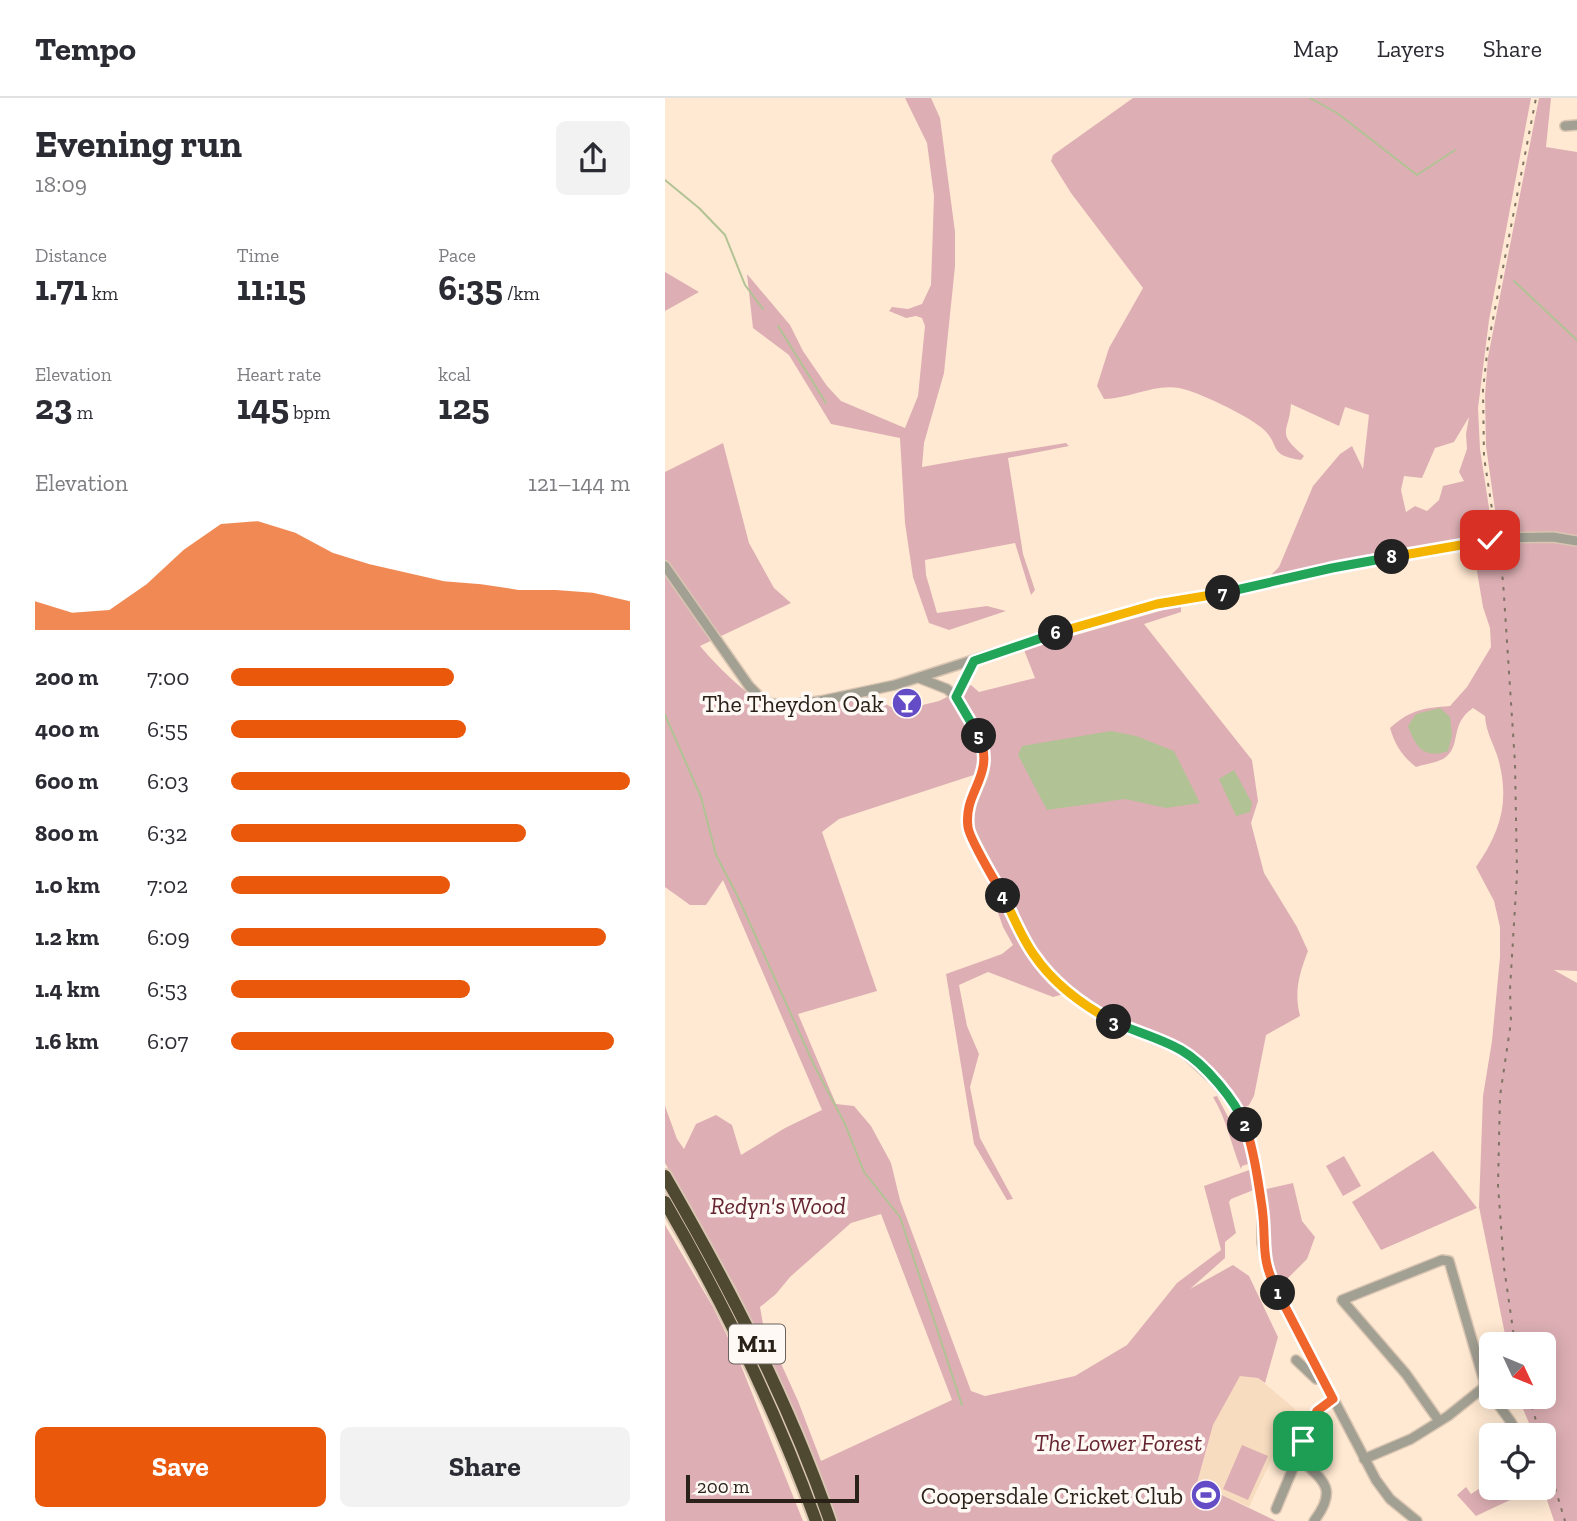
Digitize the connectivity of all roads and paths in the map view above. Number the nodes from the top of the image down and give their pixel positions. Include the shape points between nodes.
1 (1577, 125) edge
2 (1565, 126) dead end
3 (1577, 541) edge
4 (665, 566) edge
5 (974, 661) junction
6 (919, 678) junction
7 (956, 697) junction
8 (665, 1176) edge
9 (665, 1202) edge
10 (1296, 1360) dead end
11 (1479, 1366) edge
12 (1322, 1378) junction
13 (1479, 1391) edge
14 (1333, 1399) junction
15 (1439, 1421) junction
16 (1298, 1457) junction
17 (1364, 1459) junction
18 (1276, 1509) dead end
19 (816, 1521) edge
20 (830, 1521) edge
21 (1314, 1521) edge
22 (1417, 1521) edge

1 - 2 street
3 - 5 street, bridge via 1504,538 1332,568 1157,604
4 - 6 street via 729,660 766,703 820,701
5 - 6 street
5 - 7 street
6 - 7 street
7 - 12 street via 981,739 985,760 969,807 968,828 1033,955 1062,987 1099,1014 1183,1051 1215,1080 1239,1111 1254,1159 1263,1252 1271,1280
8 - 20 highway, M11 via 763,1356
9 - 19 highway, M11 via 752,1363
10 - 12 street via 1316,1379
11 - 15 street via 1446,1259 1342,1300 1406,1374
12 - 14 street
13 - 15 street
14 - 16 street via 1317,1411
14 - 17 street
15 - 17 street via 1412,1439
16 - 18 street
16 - 21 street via 1328,1491 1328,1500
17 - 22 street via 1384,1493

